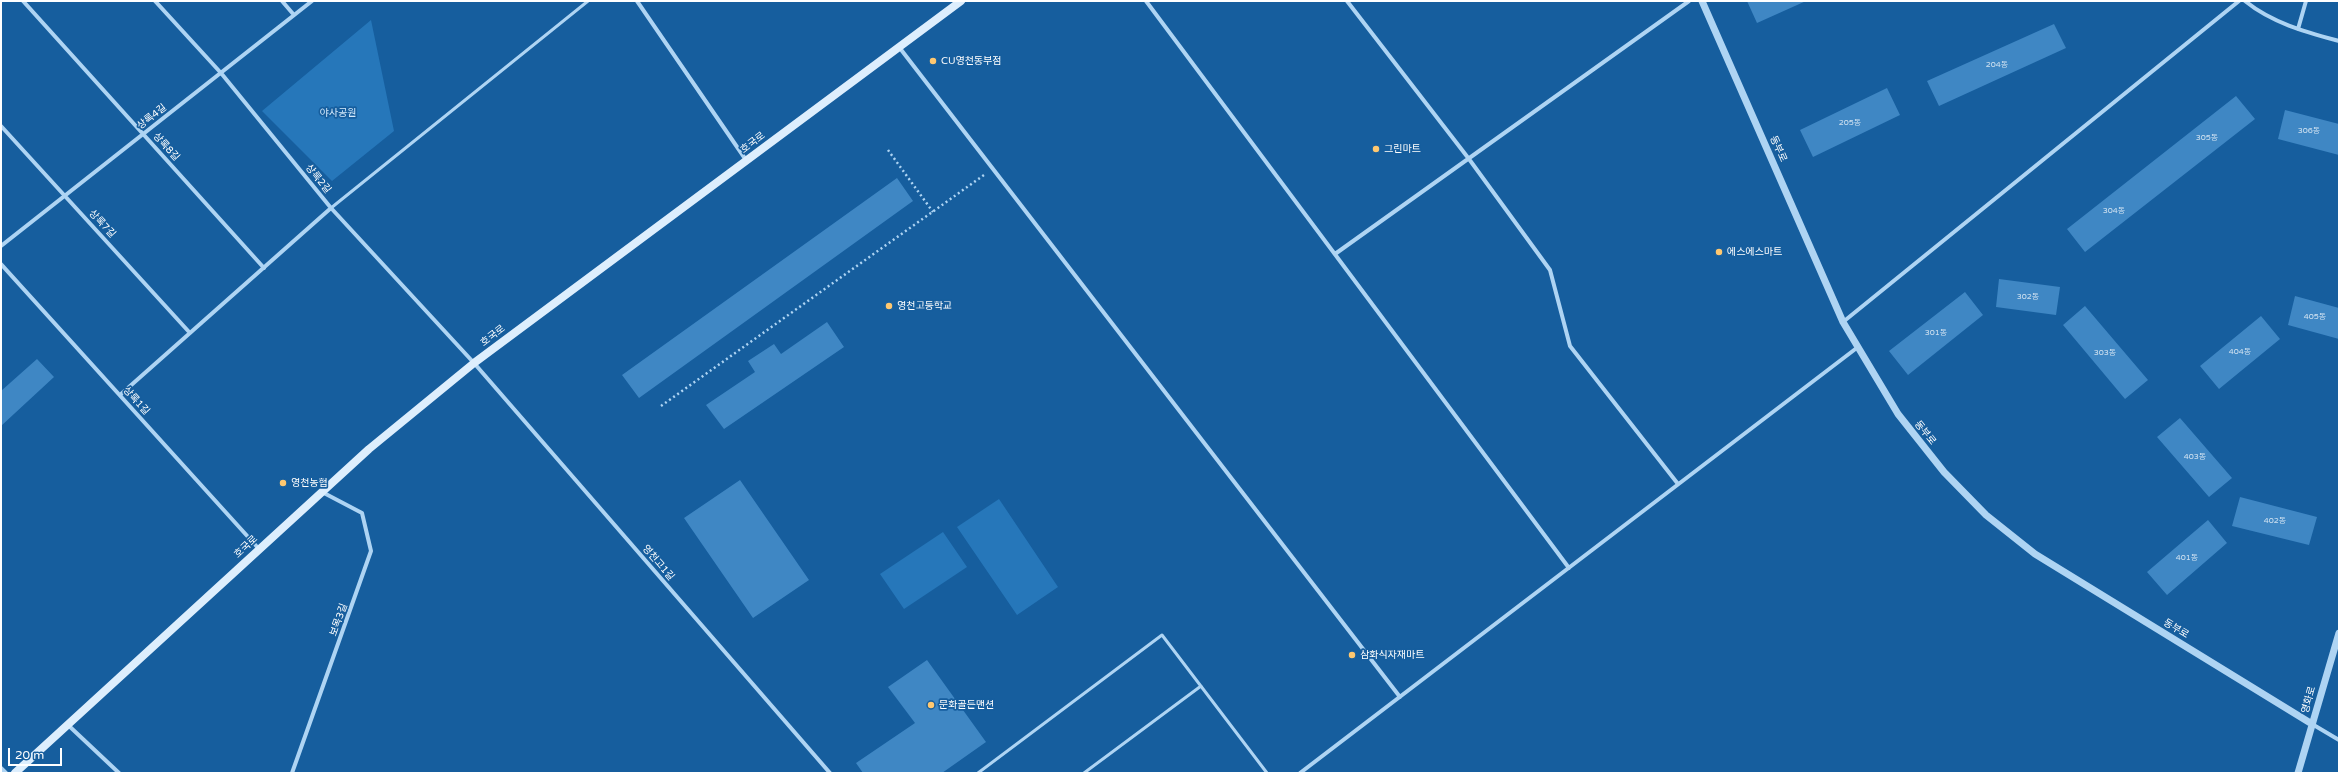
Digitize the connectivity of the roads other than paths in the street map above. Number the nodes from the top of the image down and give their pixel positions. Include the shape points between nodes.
1 (23, 1) edge
2 (155, 1) edge
3 (282, 1) edge
4 (312, 1) edge
5 (588, 1) edge
6 (637, 1) edge
7 (961, 1) edge
8 (1146, 1) edge
9 (1347, 1) edge
10 (1689, 1) edge
11 (1702, 1) edge
12 (2239, 1) edge
13 (2245, 1) edge
14 (2306, 1) edge
15 (294, 15) junction
16 (2298, 29) junction
17 (2339, 41) edge
18 (899, 47) junction
19 (220, 73) junction
20 (1, 126) edge
21 (144, 134) junction
22 (1469, 159) junction
23 (746, 160) junction
24 (65, 196) junction
25 (331, 208) junction
26 (1, 246) edge
27 (1335, 254) junction
28 (1, 264) edge
29 (264, 268) junction
30 (1843, 322) junction
31 (190, 333) junction
32 (1858, 347) junction
33 (474, 363) junction
34 (120, 395) junction
35 (1678, 484) junction
36 (321, 492) junction
37 (259, 549) junction
38 (1569, 568) junction
39 (2339, 633) edge
40 (1200, 686) junction
41 (1400, 697) junction
42 (2312, 724) junction
43 (68, 725) junction
44 (2339, 740) edge
45 (1, 768) edge
46 (6, 773) edge
47 (15, 773) edge
48 (119, 773) edge
49 (292, 773) edge
50 (830, 773) edge
51 (978, 773) edge
52 (1084, 773) edge
53 (1267, 773) edge
54 (1300, 773) edge
55 (2298, 773) edge

1 - 21 street, 상록8길
2 - 19 street, 상록2길
3 - 15 street
4 - 15 street, 상록4길
5 - 25 lane
6 - 23 street
7 - 18 main road, 호국로
8 - 27 street
9 - 22 street
10 - 22 street
11 - 30 street, 동부로
12 - 30 street
13 - 16 street via 2258,12
14 - 16 street
15 - 19 street, 상록4길
16 - 17 street
18 - 23 main road, 호국로
18 - 41 street
19 - 21 street, 상록4길
19 - 25 street, 상록2길
20 - 24 street, 상록7길
21 - 24 street, 상록4길
21 - 29 street, 상록8길
22 - 27 street
22 - 35 street via 1550,270 1570,346
23 - 33 main road, 호국로
24 - 26 street, 상록4길
24 - 31 street, 상록7길
25 - 29 street
25 - 33 street, 상록2길
27 - 38 street
28 - 34 street, 상록1길
29 - 31 street
30 - 32 street, 동부로
31 - 34 street
32 - 35 street
32 - 42 street, 동부로 via 1898,414 1944,472 1986,515 2035,554
33 - 36 main road, 호국로 via 369,448
33 - 50 street, 영천고1길
34 - 37 street, 상록1길
35 - 38 street
36 - 37 main road, 호국로
36 - 49 street, 보목3길 via 362,514 371,551
37 - 43 main road, 호국로
38 - 41 street
39 - 42 street, 영화로
40 - 51 lane via 1162,635
40 - 52 lane
40 - 53 lane
41 - 54 street
42 - 44 street
42 - 55 street, 영화로
43 - 47 main road, 호국로
43 - 48 street
45 - 46 street

